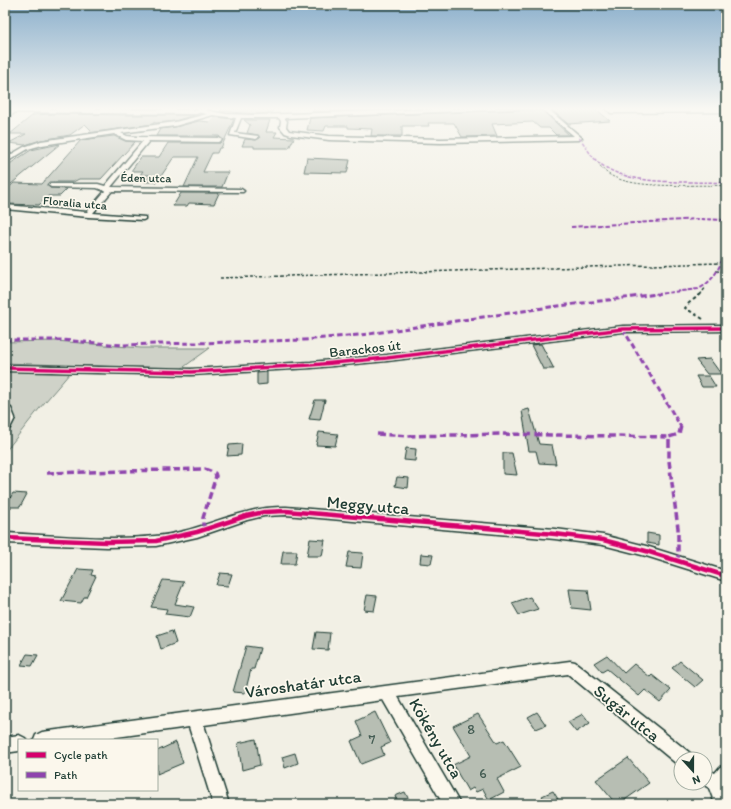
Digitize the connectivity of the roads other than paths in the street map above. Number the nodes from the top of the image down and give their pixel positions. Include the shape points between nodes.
1 (33, 146) edge
2 (142, 146) edge
3 (5, 161) edge
4 (51, 185) dead end
5 (106, 189) junction
6 (242, 191) dead end
7 (5, 207) edge
8 (88, 215) junction
9 (143, 218) dead end
10 (726, 328) edge
11 (5, 368) edge
12 (5, 408) edge
13 (5, 428) edge
14 (5, 538) edge
15 (726, 576) edge
16 (570, 667) joint
17 (387, 692) junction
18 (194, 718) junction
19 (49, 739) edge
20 (18, 743) edge
21 (5, 745) edge
22 (674, 751) edge
23 (718, 781) edge
24 (221, 804) edge
25 (452, 804) edge
26 (723, 804) edge

1 - 3 street
2 - 5 street
4 - 5 street, Éden utca via 98,186
5 - 6 street, Éden utca
5 - 8 street via 109,190
7 - 8 street, Floralia utca
8 - 9 street, Floralia utca
10 - 11 street, Barackos út via 610,330 372,359 199,372
12 - 13 street via 10,415
14 - 15 street, Meggy utca via 156,541 196,532 252,514 286,511 603,540 646,550
16 - 17 street, Városhatár utca
16 - 22 street, Sugár utca
17 - 18 street, Városhatár utca
17 - 25 street, Kökény utca
18 - 19 street, Városhatár utca
18 - 24 street
20 - 21 street
23 - 26 street

